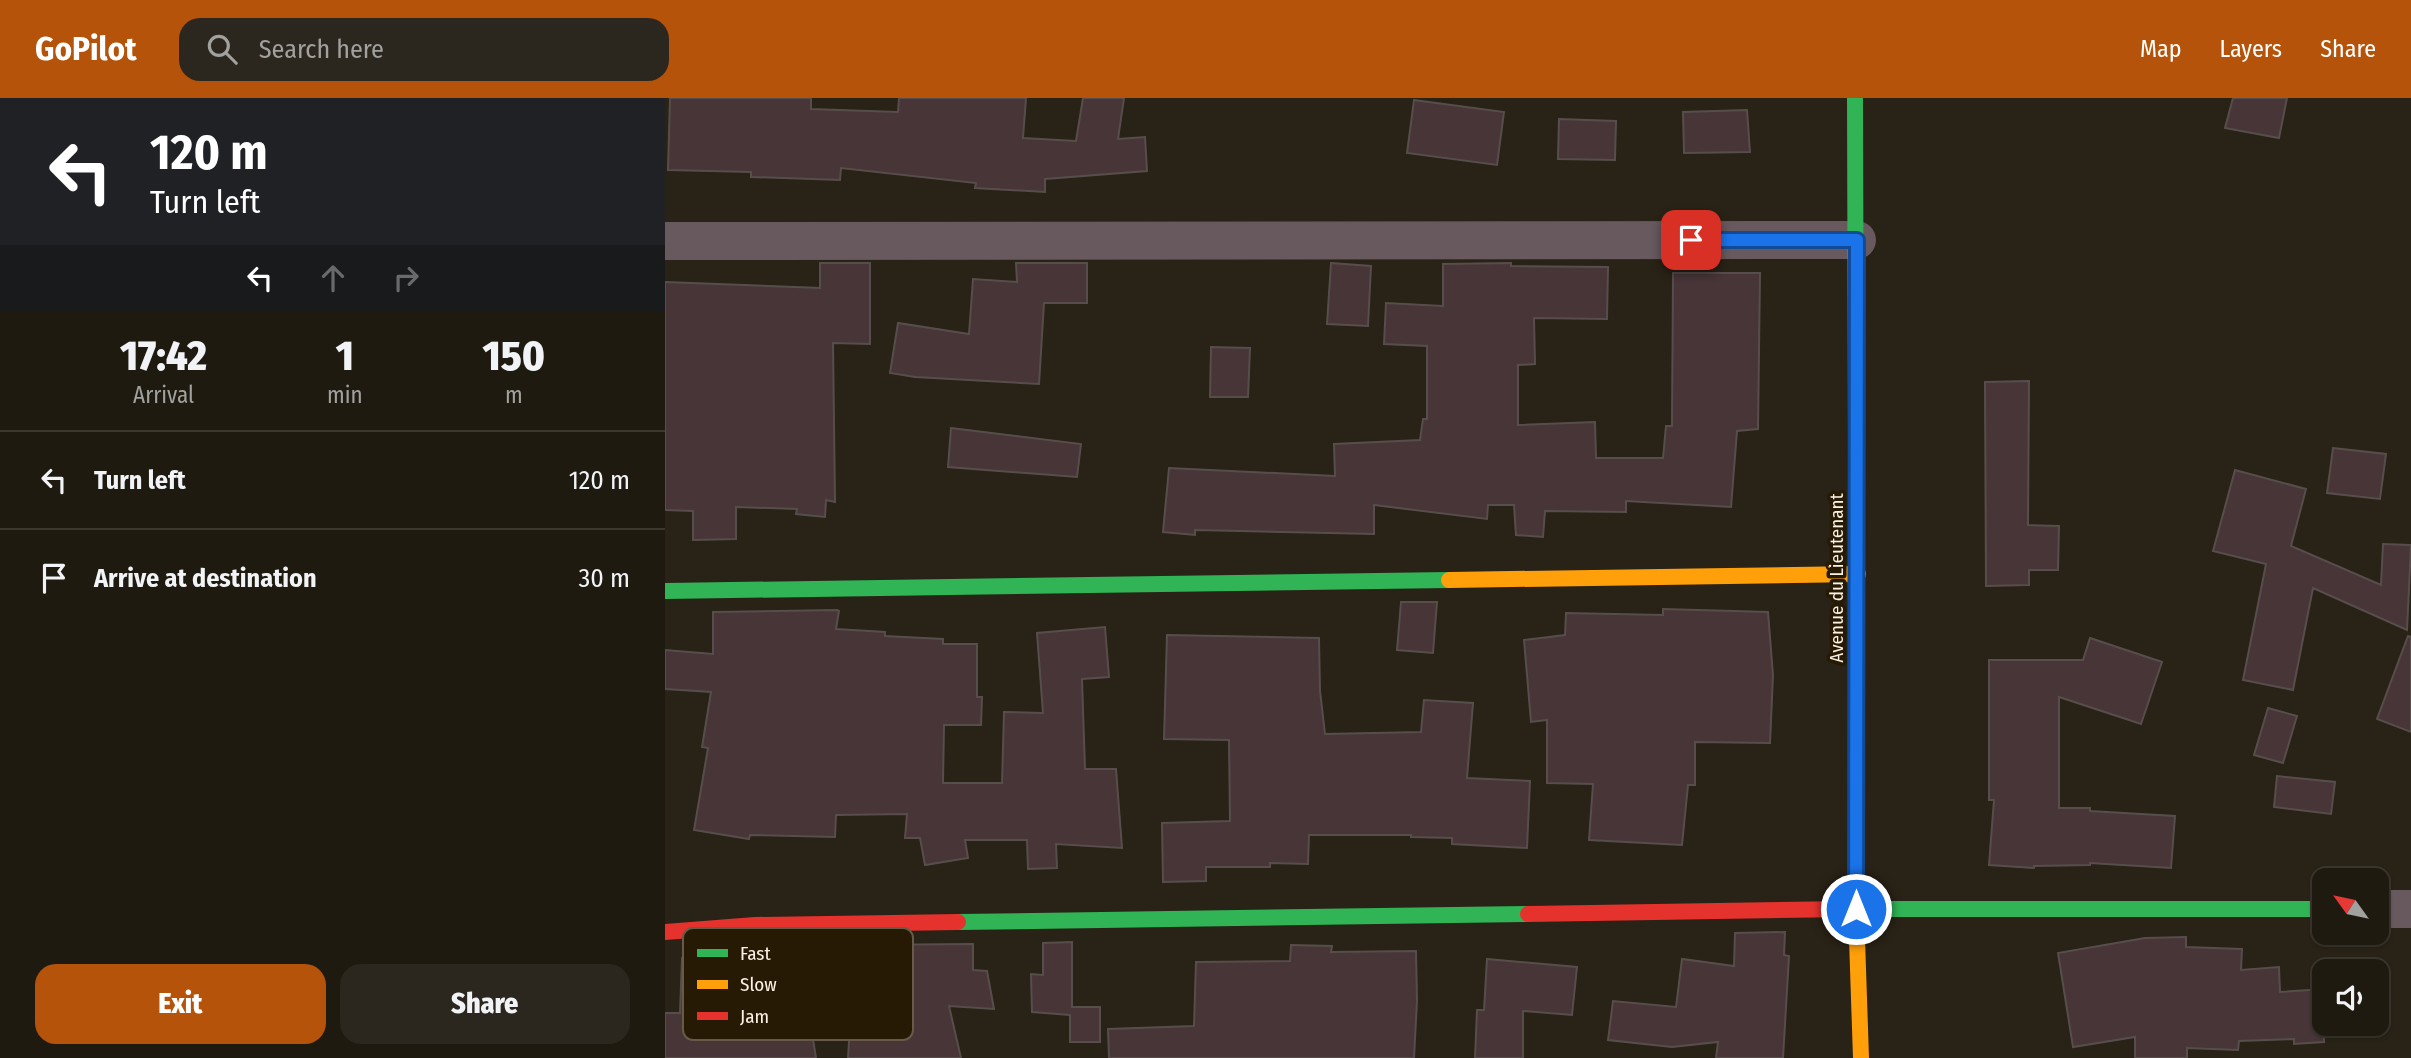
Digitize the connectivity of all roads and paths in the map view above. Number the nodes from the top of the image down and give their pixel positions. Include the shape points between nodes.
1 (1856, 98) edge
2 (1857, 240) junction
3 (665, 241) edge
4 (1858, 574) junction
5 (665, 591) edge
6 (1856, 909) junction
7 (2312, 909) edge
8 (2389, 909) edge
9 (2411, 909) edge
10 (716, 928) edge
11 (683, 931) edge
12 (665, 932) edge
13 (1861, 1058) edge

1 - 2 street, Avenue du Lieutenant
2 - 3 street
2 - 4 street, Avenue du Lieutenant
4 - 5 street
4 - 6 street, Avenue du Lieutenant
6 - 7 street
6 - 10 street
6 - 13 street, Avenue du Lieutenant
8 - 9 street
11 - 12 street

